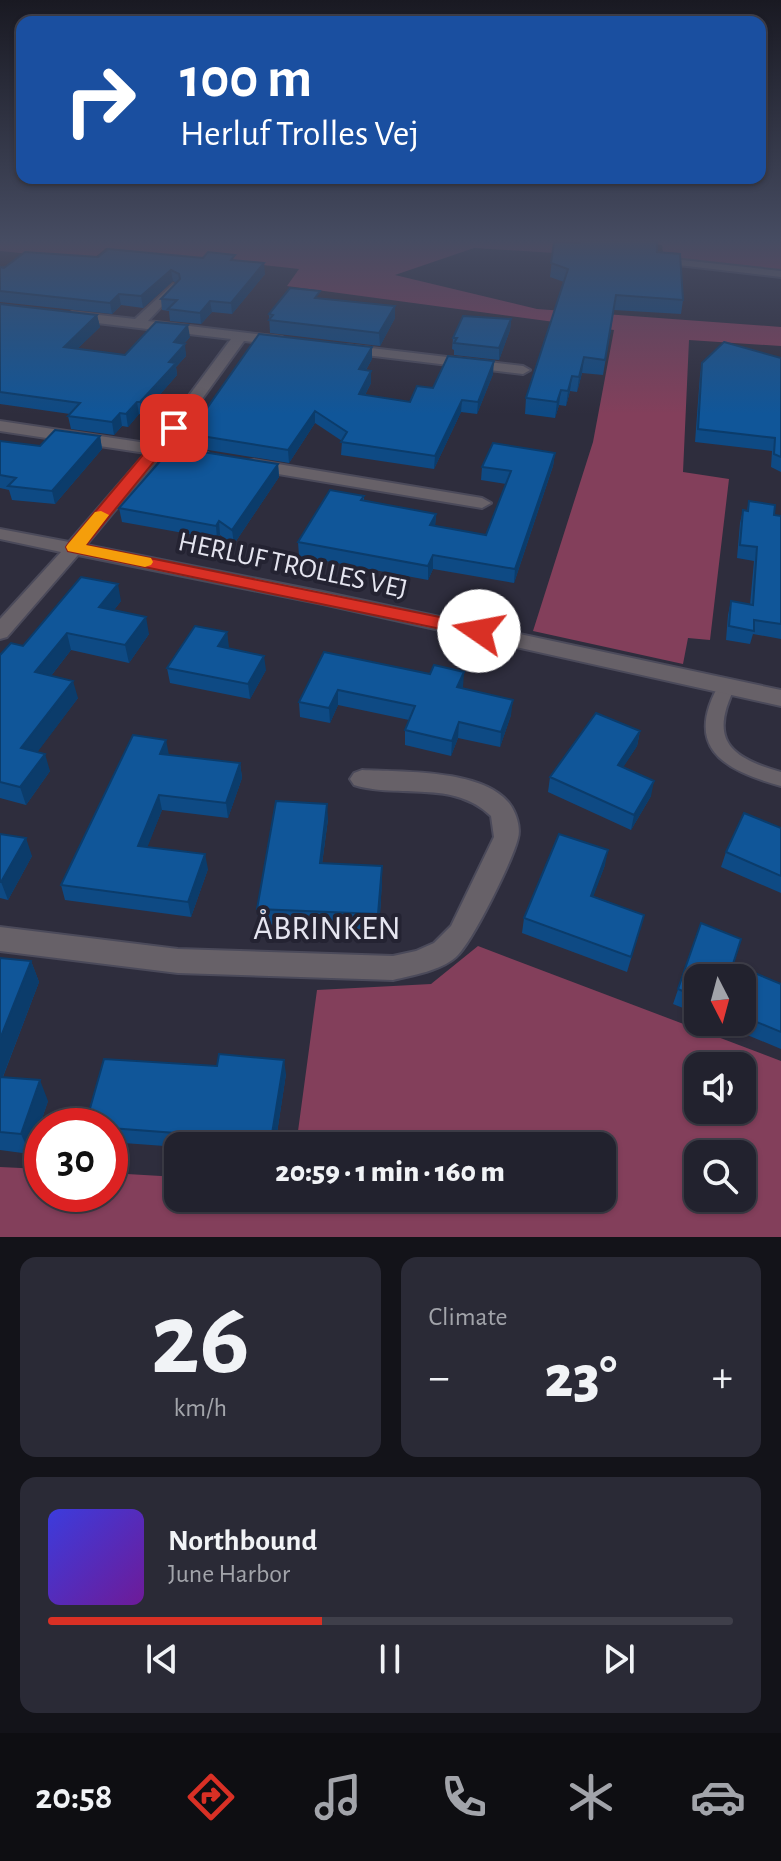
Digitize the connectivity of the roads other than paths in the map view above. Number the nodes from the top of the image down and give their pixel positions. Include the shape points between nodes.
1 (163, 299) edge
2 (61, 315) edge
3 (138, 324) junction
4 (240, 336) junction
5 (303, 344) edge
6 (334, 347) edge
7 (523, 370) dead end
8 (0, 426) edge
9 (157, 449) junction
10 (482, 503) dead end
11 (0, 534) edge
12 (74, 547) junction
13 (0, 632) edge
14 (727, 685) junction
15 (781, 698) edge
16 (362, 779) dead end
17 (781, 779) edge
18 (0, 939) edge

1 - 3 street
2 - 3 street
3 - 4 street
4 - 5 street
4 - 9 street
6 - 7 street
8 - 9 street
9 - 10 street
9 - 12 street
11 - 12 street, HERLUF TROLLES VEJ
12 - 13 street
12 - 14 street, HERLUF TROLLES VEJ
14 - 15 street, HERLUF TROLLES VEJ
14 - 17 lane via 710,723 719,747 739,764
16 - 18 street, ÅBRINKEN via 445,785 482,796 506,820 506,837 461,934 444,951 393,968 361,969 178,961

